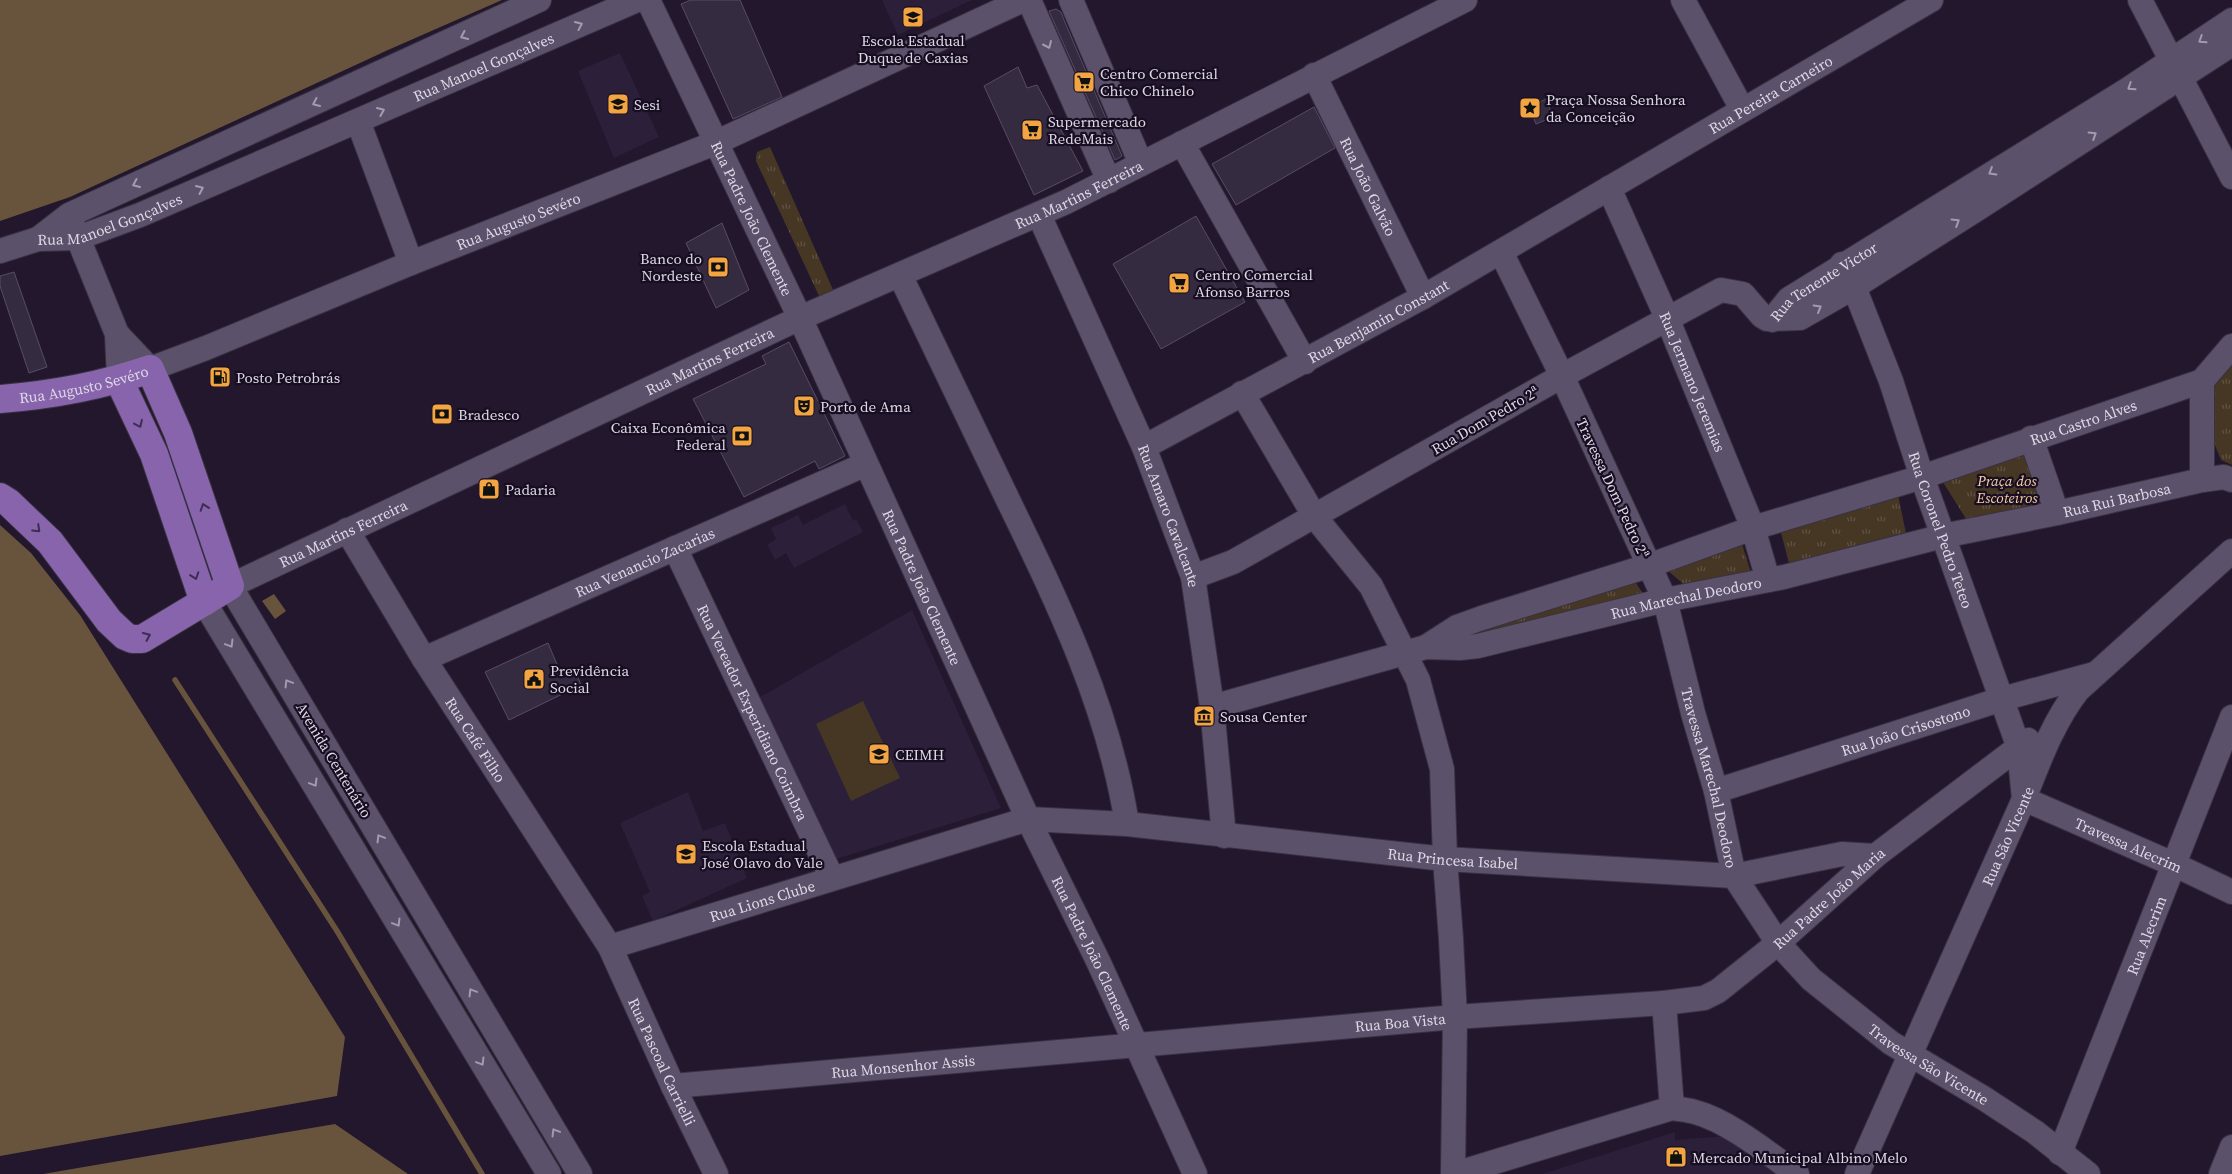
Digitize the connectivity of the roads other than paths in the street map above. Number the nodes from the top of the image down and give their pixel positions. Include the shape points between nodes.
1 (540, 0) edge
2 (637, 0) edge
3 (648, 0) edge
4 (1022, 0) edge
5 (1029, 0) edge
6 (1071, 0) edge
7 (1465, 0) edge
8 (1682, 0) edge
9 (1931, 0) edge
10 (2140, 0) edge
11 (1441, 5) edge
12 (2232, 20) edge
13 (492, 22) junction
14 (2232, 44) edge
15 (502, 58) junction
16 (2176, 69) junction
17 (1314, 75) junction
18 (1742, 109) junction
19 (358, 121) junction
20 (261, 128) junction
21 (715, 143) junction
22 (1182, 143) junction
23 (269, 159) junction
24 (1141, 164) junction
25 (2232, 176) edge
26 (1109, 181) junction
27 (1609, 188) junction
28 (1965, 189) junction
29 (1977, 209) junction
30 (1039, 214) junction
31 (69, 215) junction
32 (78, 238) junction
33 (38, 240) junction
34 (0, 251) edge
35 (1501, 252) junction
36 (411, 263) junction
37 (1842, 264) junction
38 (900, 275) junction
39 (1854, 287) junction
40 (1423, 297) junction
41 (800, 318) junction
42 (1667, 318) junction
43 (1772, 320) junction
44 (117, 334) junction
45 (2232, 346) edge
46 (1305, 362) junction
47 (150, 369) junction
48 (1562, 376) junction
49 (119, 380) junction
50 (2202, 381) junction
51 (1242, 393) junction
52 (0, 399) edge
53 (2031, 438) junction
54 (1144, 447) junction
55 (866, 464) junction
56 (1922, 477) junction
57 (2202, 480) junction
58 (2232, 480) edge
59 (0, 497) edge
60 (2057, 513) junction
61 (1315, 517) junction
62 (1753, 528) junction
63 (347, 530) junction
64 (1943, 536) junction
65 (675, 548) junction
66 (2232, 551) edge
67 (1648, 566) junction
68 (1193, 577) junction
69 (1768, 580) junction
70 (230, 586) junction
71 (1665, 600) junction
72 (204, 602) junction
73 (1416, 650) junction
74 (424, 659) junction
75 (2096, 674) junction
76 (2002, 698) junction
77 (1212, 706) junction
78 (2067, 706) junction
79 (2232, 718) edge
80 (2019, 748) junction
81 (1716, 791) junction
82 (2024, 799) junction
83 (1028, 820) junction
84 (1127, 824) junction
85 (1224, 836) junction
86 (1875, 856) junction
87 (1445, 859) junction
88 (2173, 864) junction
89 (398, 868) junction
90 (1734, 876) junction
91 (832, 878) junction
92 (375, 885) junction
93 (2232, 892) edge
94 (1778, 942) junction
95 (610, 948) junction
96 (1664, 1003) junction
97 (1455, 1017) junction
98 (1135, 1045) junction
99 (1909, 1055) junction
100 (672, 1086) junction
101 (1672, 1108) junction
102 (2232, 1147) edge
103 (2060, 1153) junction
104 (549, 1174) edge
105 (580, 1174) edge
106 (716, 1174) edge
107 (1195, 1174) edge
108 (1454, 1174) edge
109 (1797, 1174) edge
110 (1857, 1174) edge
111 (2088, 1174) edge
112 (2221, 1174) edge

1 - 13 street, Rua Manoel Gonçalves
15 -> 2 street, Rua Manoel Gonçalves
3 - 21 street, Rua Padre João Clemente
4 - 21 street, Rua Augusto Sevéro
5 -> 26 street
6 - 24 street
7 - 11 street, Rua Martins Ferreira
8 - 18 street
9 - 18 street, Rua Pereira Carneiro
10 - 16 street
11 - 17 street, Rua Martins Ferreira
12 -> 16 street, Rua Tenente Victor
13 - 15 street
13 -> 20 street, Rua Manoel Gonçalves
14 - 16 street, Rua Tenente Victor
19 -> 15 street, Rua Manoel Gonçalves
16 - 25 street
16 -> 28 street, Rua Tenente Victor via 2127,90
29 -> 16 street, Rua Tenente Victor
17 - 22 street, Rua Martins Ferreira
17 - 40 street, Rua João Galvão
18 - 27 street, Rua Pereira Carneiro
19 - 23 street, Rua Manoel Gonçalves
19 - 36 street
20 - 23 street
20 -> 31 street, Rua Manoel Gonçalves
21 - 36 street, Rua Augusto Sevéro
21 - 41 street, Rua Padre João Clemente
22 - 24 street, Rua Martins Ferreira
22 - 46 street
32 -> 23 street, Rua Manoel Gonçalves
24 - 26 street, Rua Martins Ferreira
26 - 30 street, Rua Martins Ferreira
27 - 35 street, Rua Benjamin Constant
27 - 42 street, Rua Jermano Jeremias
28 - 29 street
28 - 37 street, Rua Tenente Victor
39 -> 29 street, Rua Tenente Victor
30 - 38 street, Rua Martins Ferreira
30 - 54 street, Rua Amaro Cavalcante
31 - 32 street, Avenida Centenário
31 - 33 street, Rua Manoel Gonçalves
32 - 33 street, Rua Manoel Gonçalves
32 - 44 street, Avenida Centenário
33 - 34 street
35 - 40 street, Rua Benjamin Constant
35 - 48 street, Travessa Dom Pedro 2ª
36 - 47 street, Rua Augusto Sevéro
37 - 39 street, Rua Coronel Pedro Teteo
37 - 43 street, Rua Tenente Victor via 1789,298
38 - 41 street, Rua Martins Ferreira
38 - 84 street via 1044,572 1078,650 1114,754
43 -> 39 street, Rua Tenente Victor via 1800,318
39 - 56 street, Rua Coronel Pedro Teteo via 1891,381
40 - 46 street, Rua Benjamin Constant
41 - 55 street, Rua Padre João Clemente
41 - 63 street, Rua Martins Ferreira
42 - 43 street, Rua Dom Pedro 2ª via 1721,290 1742,294 1762,316
42 - 48 street, Rua Dom Pedro 2ª
42 - 62 street, Rua Jermano Jeremias
44 - 47 street, Avenida Centenário
44 - 49 street, Avenida Centenário
45 - 50 street
46 - 51 street, Rua Benjamin Constant
47 - 49 main road, Rua Augusto Sevéro
70 -> 47 main road, Avenida Centenário via 178,433
48 - 61 street, Rua Dom Pedro 2ª
48 - 67 street, Travessa Dom Pedro 2ª
49 - 52 main road, Rua Augusto Sevéro via 48,395
49 -> 72 main road, Avenida Centenário via 154,454
50 - 53 street, Rua Castro Alves
50 - 57 street
51 - 54 street, Rua Benjamin Constant
51 - 61 street
53 - 56 street, Rua Castro Alves
53 - 60 street
54 - 68 street, Rua Amaro Cavalcante
55 - 65 street, Rua Venancio Zacarias
55 - 83 street, Rua Padre João Clemente
56 - 62 street, Rua Marechal Deodoro
56 - 64 street, Rua Coronel Pedro Teteo
57 - 58 street, Rua Rui Barbosa via 2224,477
57 - 60 street, Rua Rui Barbosa
59 -> 72 main road, Rua Martins Ferreira via 50,542 109,620 132,640 142,639
60 - 64 street, Rua Rui Barbosa
61 - 68 street, Rua Dom Pedro 2ª via 1233,562
61 - 73 street via 1371,586
62 - 67 street, Rua Marechal Deodoro
62 - 69 street, Rua Jermano Jeremias
63 - 70 street, Rua Martins Ferreira
63 - 74 street, Rua Café Filho
64 - 69 street, Rua Marechal Deodoro
64 - 76 street, Rua Coronel Pedro Teteo
65 - 74 street, Rua Venancio Zacarias
65 - 91 street, Rua Vereador Experidiano Coimbra
66 - 75 street, Rua São Vicente
67 - 71 street, Travessa Dom Pedro 2ª
67 - 73 street, Rua Marechal Deodoro via 1457,627
68 - 77 street, Rua Amaro Cavalcante
69 - 71 street, Rua Marechal Deodoro
70 - 72 main road, Rua Martins Ferreira
89 -> 70 street, Avenida Centenário
71 - 73 street, Rua Marechal Deodoro via 1478,646
71 - 81 street, Travessa Marechal Deodoro
72 -> 92 street, Avenida Centenário
73 - 77 street, Rua Marechal Deodoro
73 - 87 street via 1418,680 1442,769
74 - 95 street, Rua Café Filho
75 - 76 street, Rua João Crisostono
75 - 78 street, Rua São Vicente via 2078,690
76 - 80 street, Rua Coronel Pedro Teteo
76 - 81 street, Rua João Crisostono
77 - 85 street, Rua Amaro Cavalcante
78 - 80 street, Rua Padre João Maria
78 - 82 street, Rua São Vicente via 2039,760
79 - 88 street, Rua Alecrim
80 - 82 street, Rua Coronel Pedro Teteo
80 - 86 street, Rua Padre João Maria
81 - 90 street, Travessa Marechal Deodoro
82 - 88 street, Travessa Alecrim
82 - 99 street, Rua São Vicente
83 - 84 street, Rua Princesa Isabel
83 - 91 street, Rua Lions Clube
83 - 98 street, Rua Padre João Clemente via 1098,961
84 - 85 street, Rua Princesa Isabel
85 - 87 street, Rua Princesa Isabel
86 - 90 street, Rua Princesa Isabel via 1842,854
86 - 94 street, Rua Padre João Maria
87 - 90 street, Rua Princesa Isabel
87 - 97 street
88 - 93 street, Travessa Alecrim
88 - 103 street, Rua Alecrim
89 - 92 street
105 -> 89 street, Avenida Centenário
90 - 94 street, Travessa Marechal Deodoro
91 - 95 street, Rua Lions Clube
92 -> 104 street, Avenida Centenário
94 - 96 street, Rua Padre João Maria via 1718,991 1704,998
94 - 99 street, Travessa São Vicente via 1811,979
95 - 100 street, Rua Pascoal Carrielli
96 - 97 street, Rua Boa Vista
96 - 101 street
97 - 98 street, Rua Boa Vista
97 - 108 street
98 - 100 street, Rua Monsenhor Assis
98 - 107 street, Rua Padre João Clemente
99 - 103 street, Travessa São Vicente via 1986,1100 2035,1132
99 - 110 street, Rua São Vicente
100 - 106 street, Rua Pascoal Carrielli
101 - 108 street
101 - 109 street via 1713,1119
102 - 112 street
103 - 111 street, Travessa São Vicente

